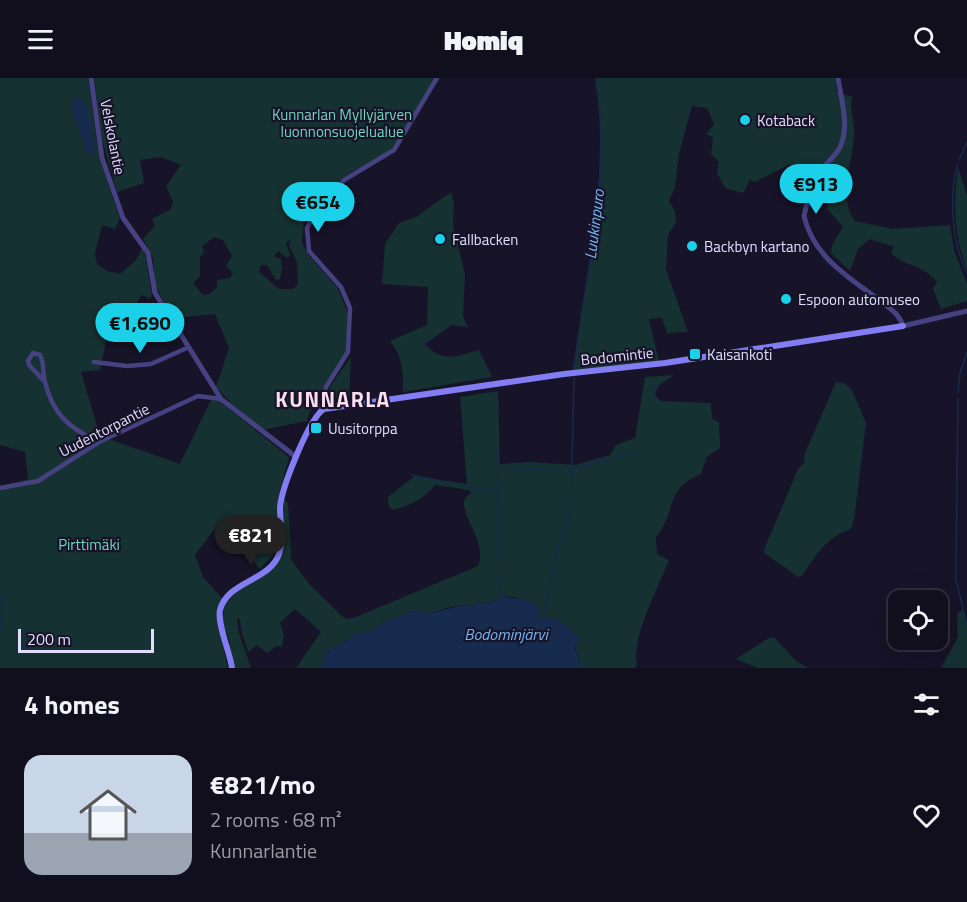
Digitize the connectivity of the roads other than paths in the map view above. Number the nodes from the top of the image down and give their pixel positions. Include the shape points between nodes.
1 (91, 78) edge
2 (437, 78) edge
3 (838, 78) edge
4 (967, 311) edge
5 (903, 326) junction
6 (187, 348) junction
7 (94, 362) dead end
8 (44, 381) junction
9 (221, 399) junction
10 (320, 411) junction
11 (99, 442) junction
12 (296, 457) junction
13 (0, 488) edge
14 (232, 668) edge

1 - 6 street, Velskolantie via 102,156 119,207 129,229 148,252 155,293
2 - 10 street via 394,150 344,180 307,228 309,251 341,287 350,308 348,352 326,387
3 - 5 street via 844,125 842,141 817,179 805,220 827,260 897,313
4 - 5 street, Bodomintie
5 - 10 main road, Bodomintie
6 - 7 street via 151,364
6 - 9 street, Velskolantie
8 - 8 street via 29,365 33,353 44,361
8 - 11 street via 60,417 79,433
9 - 11 street, Uudentorpantie via 198,396
9 - 12 street, Velskolantie
10 - 12 main road
11 - 13 street, Uudentorpantie via 38,481
12 - 14 main road via 282,497 281,546 277,558 232,592 220,610

